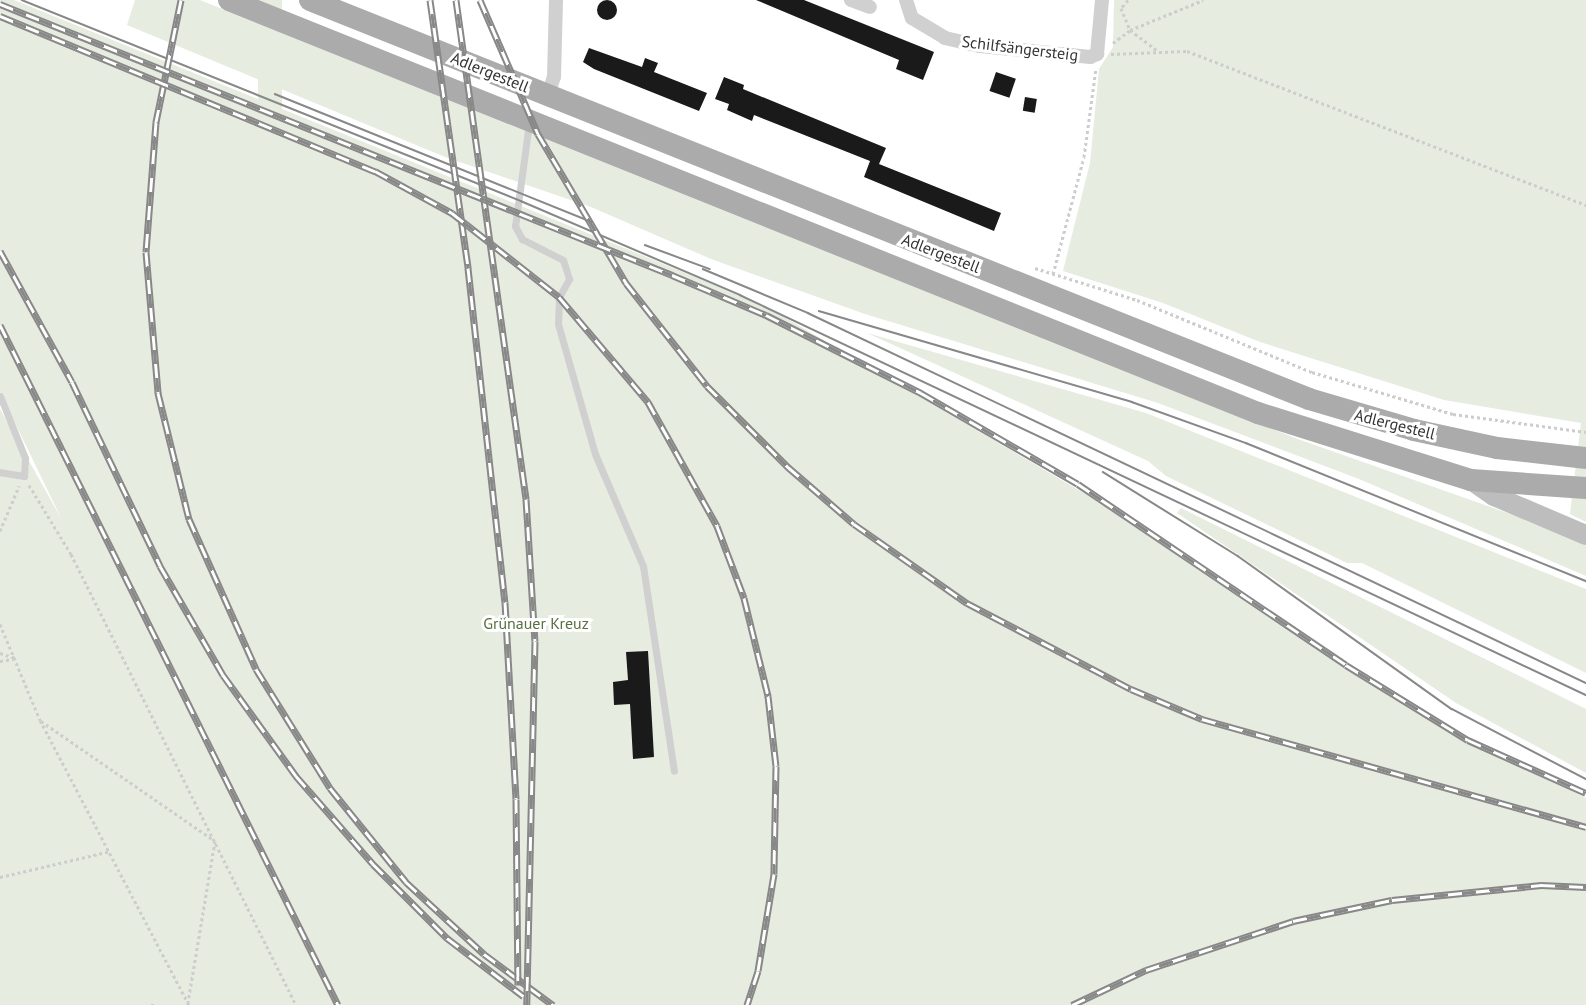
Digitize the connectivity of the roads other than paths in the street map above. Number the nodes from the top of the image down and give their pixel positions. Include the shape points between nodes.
1 (229, 0) edge
2 (309, 0) edge
3 (556, 0) edge
4 (851, 0) edge
5 (906, 0) edge
6 (1102, 0) edge
7 (870, 7) dead end
8 (548, 95) junction
9 (529, 122) junction
10 (976, 267) junction
11 (964, 294) junction
12 (0, 396) edge
13 (1586, 458) edge
14 (0, 472) edge
15 (1471, 480) junction
16 (1586, 488) edge
17 (1586, 535) edge
18 (674, 771) dead end

1 - 9 main road, Adlergestell
2 - 8 main road, Adlergestell
3 - 8 street via 554,77
4 - 7 street
5 - 6 street, Schilfsängersteig via 912,18 945,38 980,46 1097,54
8 - 10 main road, Adlergestell
9 - 11 main road, Adlergestell
9 - 18 lane via 515,226 522,239 563,260 569,279 559,297 558,324 595,454 643,566
10 - 11 main road
10 - 13 main road, Adlergestell via 1353,414 1497,448
11 - 15 main road, Adlergestell via 1258,413
12 - 14 lane via 25,458 24,476
15 - 16 main road, Adlergestell
15 - 17 main road, Adlergestell via 1494,496

